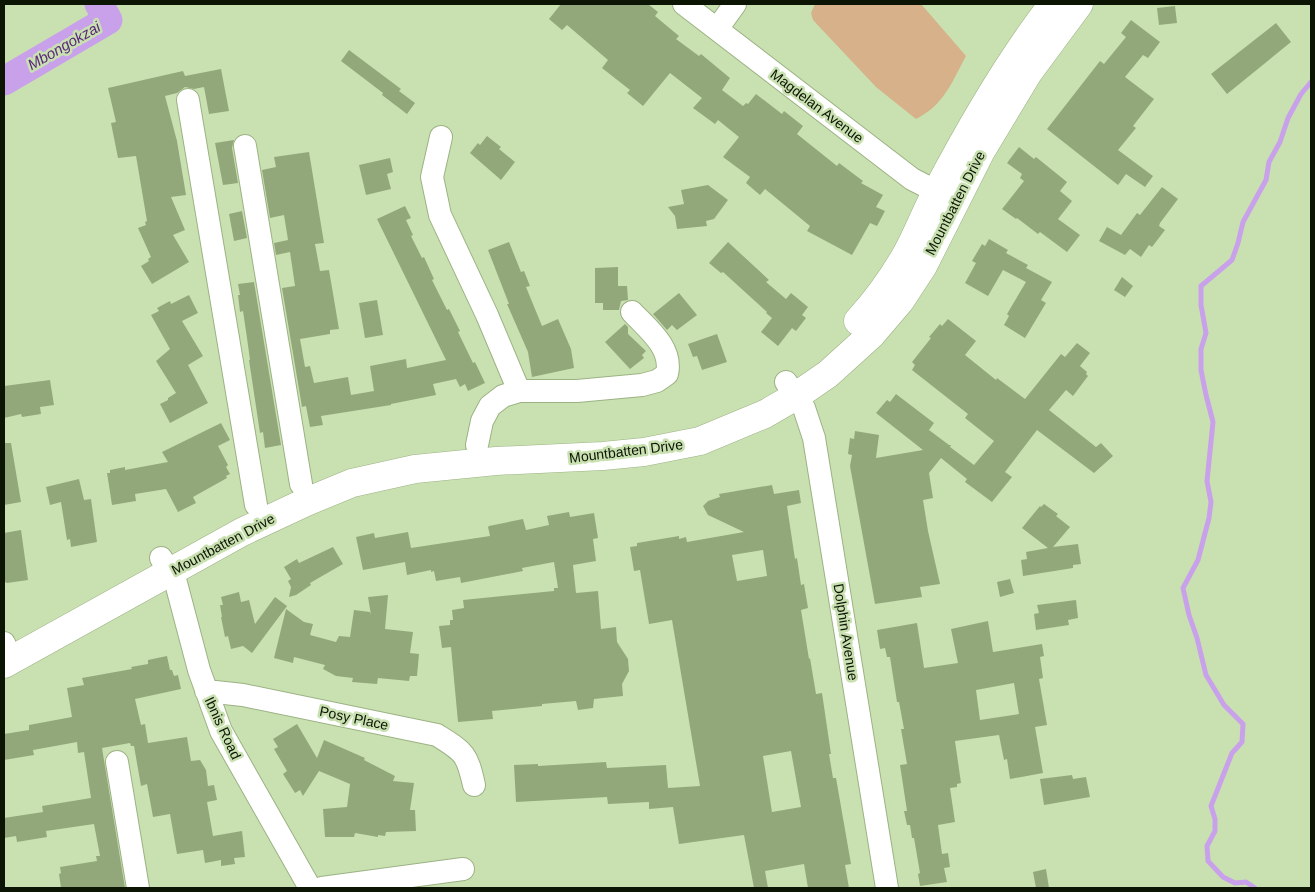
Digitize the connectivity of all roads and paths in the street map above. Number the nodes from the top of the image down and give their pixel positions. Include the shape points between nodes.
1 (684, 4) edge
2 (735, 4) edge
3 (1053, 4) edge
4 (1079, 4) edge
5 (717, 29) junction
6 (188, 100) dead end
7 (441, 137) dead end
8 (245, 146) dead end
9 (946, 197) junction
10 (632, 312) dead end
11 (791, 389) junction
12 (519, 391) junction
13 (477, 445) junction
14 (301, 484) junction
15 (256, 505) junction
16 (165, 565) junction
17 (5, 651) edge
18 (206, 691) junction
19 (117, 762) dead end
20 (474, 786) dead end
21 (463, 869) dead end
22 (138, 888) edge
23 (310, 888) edge
24 (322, 888) edge
25 (887, 888) edge

1 - 5 street, Magdelan Avenue
2 - 5 street
3 - 9 main road, Mountbatten Drive via 1003,74
4 - 9 main road, Mountbatten Drive via 1028,73 981,151
5 - 9 street, Magdelan Avenue via 912,178
6 - 15 street
7 - 12 street via 432,177 440,214
8 - 14 street
9 - 11 main road, Mountbatten Drive via 877,300
10 - 12 street via 667,354 666,374 657,381 577,391
11 - 13 main road, Mountbatten Drive via 676,428 626,438
11 - 16 main road, Mountbatten Drive via 765,414 700,441 644,452 415,469 352,483
11 - 25 street, Dolphin Avenue via 804,408 814,438
12 - 13 street via 503,396 490,406 482,421
13 - 14 main road, Mountbatten Drive via 399,454
14 - 15 main road, Mountbatten Drive
15 - 16 main road, Mountbatten Drive
16 - 17 main road, Mountbatten Drive
16 - 18 street, Ibnis Road via 176,583
18 - 20 street, Posy Place via 243,695 437,735 461,750 470,766
18 - 23 street, Ibnis Road via 230,748
19 - 22 street
21 - 24 street

